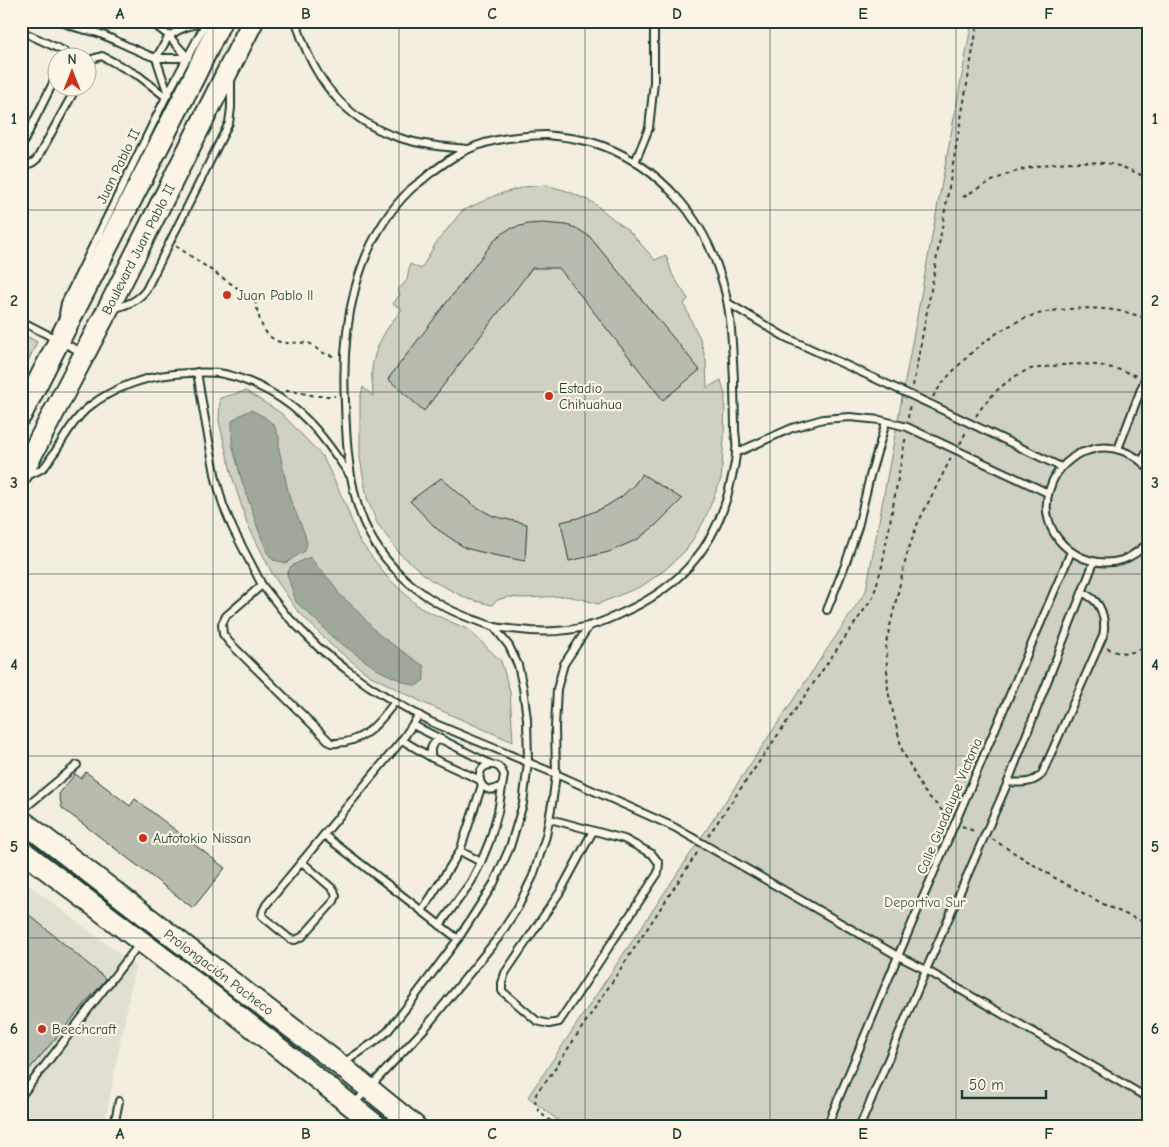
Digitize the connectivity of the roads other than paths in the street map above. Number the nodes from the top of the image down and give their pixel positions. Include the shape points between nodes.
1 (62, 21) edge
2 (148, 21) edge
3 (253, 21) edge
4 (296, 21) edge
5 (654, 21) edge
6 (211, 22) edge
7 (156, 23) edge
8 (21, 31) edge
9 (169, 36) junction
10 (243, 40) junction
11 (58, 48) edge
12 (98, 57) edge
13 (156, 58) junction
14 (196, 63) junction
15 (230, 66) junction
16 (48, 93) edge
17 (167, 95) junction
18 (70, 98) edge
19 (195, 135) junction
20 (21, 147) edge
21 (468, 149) junction
22 (635, 162) junction
23 (21, 164) edge
24 (133, 181) junction
25 (728, 303) junction
26 (107, 311) junction
27 (21, 321) edge
28 (63, 332) junction
29 (84, 354) junction
30 (1148, 371) edge
31 (197, 372) junction
32 (21, 414) edge
33 (886, 422) junction
34 (1148, 448) edge
35 (1118, 449) junction
36 (736, 453) junction
37 (1142, 462) junction
38 (1061, 467) junction
39 (1148, 468) edge
40 (22, 474) edge
41 (351, 478) junction
42 (1048, 493) junction
43 (1148, 543) edge
44 (1071, 552) junction
45 (1094, 562) junction
46 (262, 585) junction
47 (1082, 592) junction
48 (826, 610) dead end
49 (589, 626) junction
50 (494, 627) junction
51 (395, 702) junction
52 (419, 715) junction
53 (413, 725) junction
54 (402, 740) junction
55 (442, 740) junction
56 (432, 758) junction
57 (528, 762) junction
58 (77, 765) dead end
59 (492, 765) junction
60 (556, 774) junction
61 (1008, 782) junction
62 (481, 783) junction
63 (502, 785) junction
64 (21, 811) edge
65 (550, 819) junction
66 (21, 820) edge
67 (593, 830) junction
68 (324, 835) junction
69 (21, 850) edge
70 (460, 851) junction
71 (302, 862) junction
72 (481, 862) junction
73 (422, 911) junction
74 (440, 925) junction
75 (458, 939) junction
76 (140, 942) junction
77 (898, 956) junction
78 (926, 970) junction
79 (340, 1065) junction
80 (368, 1089) junction
81 (21, 1096) edge
82 (1148, 1098) edge
83 (119, 1101) dead end
84 (352, 1106) junction
85 (114, 1126) edge
86 (377, 1126) edge
87 (415, 1126) edge
88 (827, 1126) edge
89 (860, 1126) edge

1 - 13 lane
2 - 7 lane
3 - 10 main road, Boulevard Juan Pablo II
4 - 21 lane via 302,42 325,85 357,116 397,137
5 - 22 lane via 654,82 649,128
6 - 9 lane via 187,26
6 - 14 main road, Boulevard Juan Pablo II
7 - 9 lane
8 - 11 lane
9 - 13 lane
9 - 14 lane
10 - 14 main road
10 - 15 main road, Boulevard Juan Pablo II
12 - 17 lane via 102,56 139,76
13 - 14 lane
13 - 17 lane
14 - 17 lane, Juan Pablo II
14 - 19 main road via 200,110
14 - 24 main road, Boulevard Juan Pablo II
15 - 19 main road, Boulevard Juan Pablo II
15 - 26 lane via 229,123 146,290 130,303
16 - 20 lane
17 - 24 lane, Juan Pablo II
18 - 23 lane via 34,163
19 - 26 main road, Boulevard Juan Pablo II
21 - 22 lane via 517,136 546,135 600,145
21 - 41 lane via 411,190 389,215 370,246 358,278 345,346 344,395
22 - 25 lane via 676,195 695,220 721,275
24 - 28 main road, Boulevard Juan Pablo II
25 - 36 lane
25 - 38 lane via 785,337
26 - 29 main road, Boulevard Juan Pablo II
27 - 28 lane
28 - 29 lane
28 - 32 main road, Boulevard Juan Pablo II
29 - 40 main road, Boulevard Juan Pablo II
30 - 35 lane
31 - 40 lane via 162,375 113,391 89,407 75,422 44,468
31 - 41 lane via 222,374 246,381 290,405 329,445
31 - 46 lane via 222,505
33 - 36 lane via 850,416 823,419 792,428
33 - 42 lane via 907,426
33 - 48 lane via 858,527
34 - 37 lane
35 - 37 lane
35 - 38 lane via 1098,448 1078,454
36 - 49 lane via 727,498 716,528 685,572 644,603
37 - 39 lane
38 - 42 lane
41 - 50 lane via 366,528 378,550 398,573 438,603
42 - 44 lane via 1050,526
43 - 45 lane via 1124,559
44 - 45 lane
44 - 77 lane, Calle Guadalupe Victoria
45 - 47 lane
46 - 51 lane via 319,648
46 - 51 lane via 226,616 222,634 331,743 360,739 378,724
47 - 61 lane
47 - 61 lane via 1100,608 1105,630 1042,774 1032,781
49 - 50 lane via 560,631
49 - 60 lane via 564,664 557,689
50 - 57 lane via 509,646 518,665 527,719
51 - 52 lane
52 - 53 lane
52 - 57 lane
53 - 54 lane
53 - 55 lane
54 - 56 lane
54 - 68 lane
55 - 56 lane via 433,743
55 - 59 lane
56 - 62 lane
57 - 60 lane
57 - 75 lane via 523,804 510,847 494,883
58 - 64 lane
59 - 62 lane via 482,770 479,775
59 - 63 lane via 502,769
60 - 65 lane
60 - 77 lane via 674,827
61 - 78 lane
62 - 63 lane via 492,790
62 - 70 lane
63 - 72 lane via 498,812
65 - 67 lane
65 - 80 lane via 533,876 498,938 425,1028
66 - 79 main road, Prolongación Pacheco
67 - 67 lane via 624,839 652,854 659,863 658,873 559,1022 549,1024 538,1021 502,991 502,983 505,973 560,892
68 - 71 lane
68 - 73 lane
69 - 76 main road, Prolongación Pacheco
70 - 72 lane
70 - 73 lane
71 - 71 lane via 266,905 262,916 295,940 302,937 336,896 334,890
72 - 74 lane via 471,882
73 - 74 lane
74 - 75 lane
75 - 79 lane via 388,1030 376,1042
76 - 81 lane
76 - 84 main road, Prolongación Pacheco
77 - 78 lane
77 - 88 lane, Calle Guadalupe Victoria
78 - 82 lane
78 - 89 lane
79 - 80 main road, Prolongación Pacheco
80 - 84 lane
80 - 87 main road, Prolongación Pacheco
83 - 85 lane
84 - 86 main road, Prolongación Pacheco

